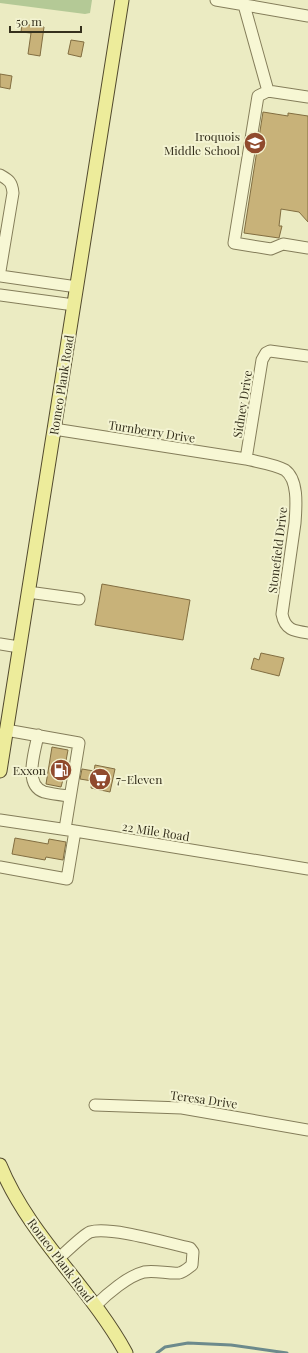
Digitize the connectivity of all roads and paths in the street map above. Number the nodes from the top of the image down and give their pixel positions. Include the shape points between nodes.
1 (122, 0) edge
2 (220, 0) edge
3 (244, 5) junction
4 (308, 16) edge
5 (268, 91) junction
6 (308, 97) edge
7 (0, 175) edge
8 (308, 248) edge
9 (0, 271) edge
10 (0, 276) edge
11 (77, 288) junction
12 (0, 295) edge
13 (74, 305) junction
14 (308, 356) edge
15 (54, 429) junction
16 (246, 459) junction
17 (28, 592) junction
18 (79, 600) dead end
19 (308, 633) edge
20 (0, 644) edge
21 (19, 647) junction
22 (6, 730) junction
23 (38, 735) junction
24 (0, 770) edge
25 (69, 796) junction
26 (0, 820) edge
27 (70, 830) junction
28 (0, 867) edge
29 (308, 869) edge
30 (95, 1105) dead end
31 (308, 1130) edge
32 (0, 1166) edge
33 (59, 1258) junction
34 (96, 1305) junction
35 (126, 1353) edge

1 - 11 main road, Romeo Plank Road
2 - 3 street
3 - 4 street
3 - 5 street
5 - 6 street
5 - 8 street via 258,96 234,242 270,249 283,244
7 - 9 street via 9,180 12,193
10 - 11 street
11 - 13 main road, Romeo Plank Road
12 - 13 street
13 - 15 main road, Romeo Plank Road
14 - 16 street, Sidney Drive via 270,351 262,360
15 - 16 street, Turnberry Drive
15 - 17 main road, Romeo Plank Road
16 - 19 street, Stonefield Drive via 285,470 293,480 295,523 282,614 283,622 287,626
17 - 18 street
17 - 21 main road, Romeo Plank Road
20 - 21 street
21 - 22 main road, Romeo Plank Road
22 - 23 street
22 - 24 main road, Romeo Plank Road
23 - 25 street via 31,772 34,785 44,792
23 - 25 street via 79,743
25 - 27 street
26 - 27 street, 22 Mile Road
27 - 28 street via 67,879
27 - 29 street, 22 Mile Road
30 - 31 street, Teresa Drive via 182,1108
32 - 33 main road, Romeo Plank Road via 28,1216
33 - 34 main road, Romeo Plank Road
33 - 34 street via 88,1233 103,1231 190,1248 193,1252 192,1264 185,1270 179,1273 145,1272 137,1275 109,1292
34 - 35 main road, Romeo Plank Road

